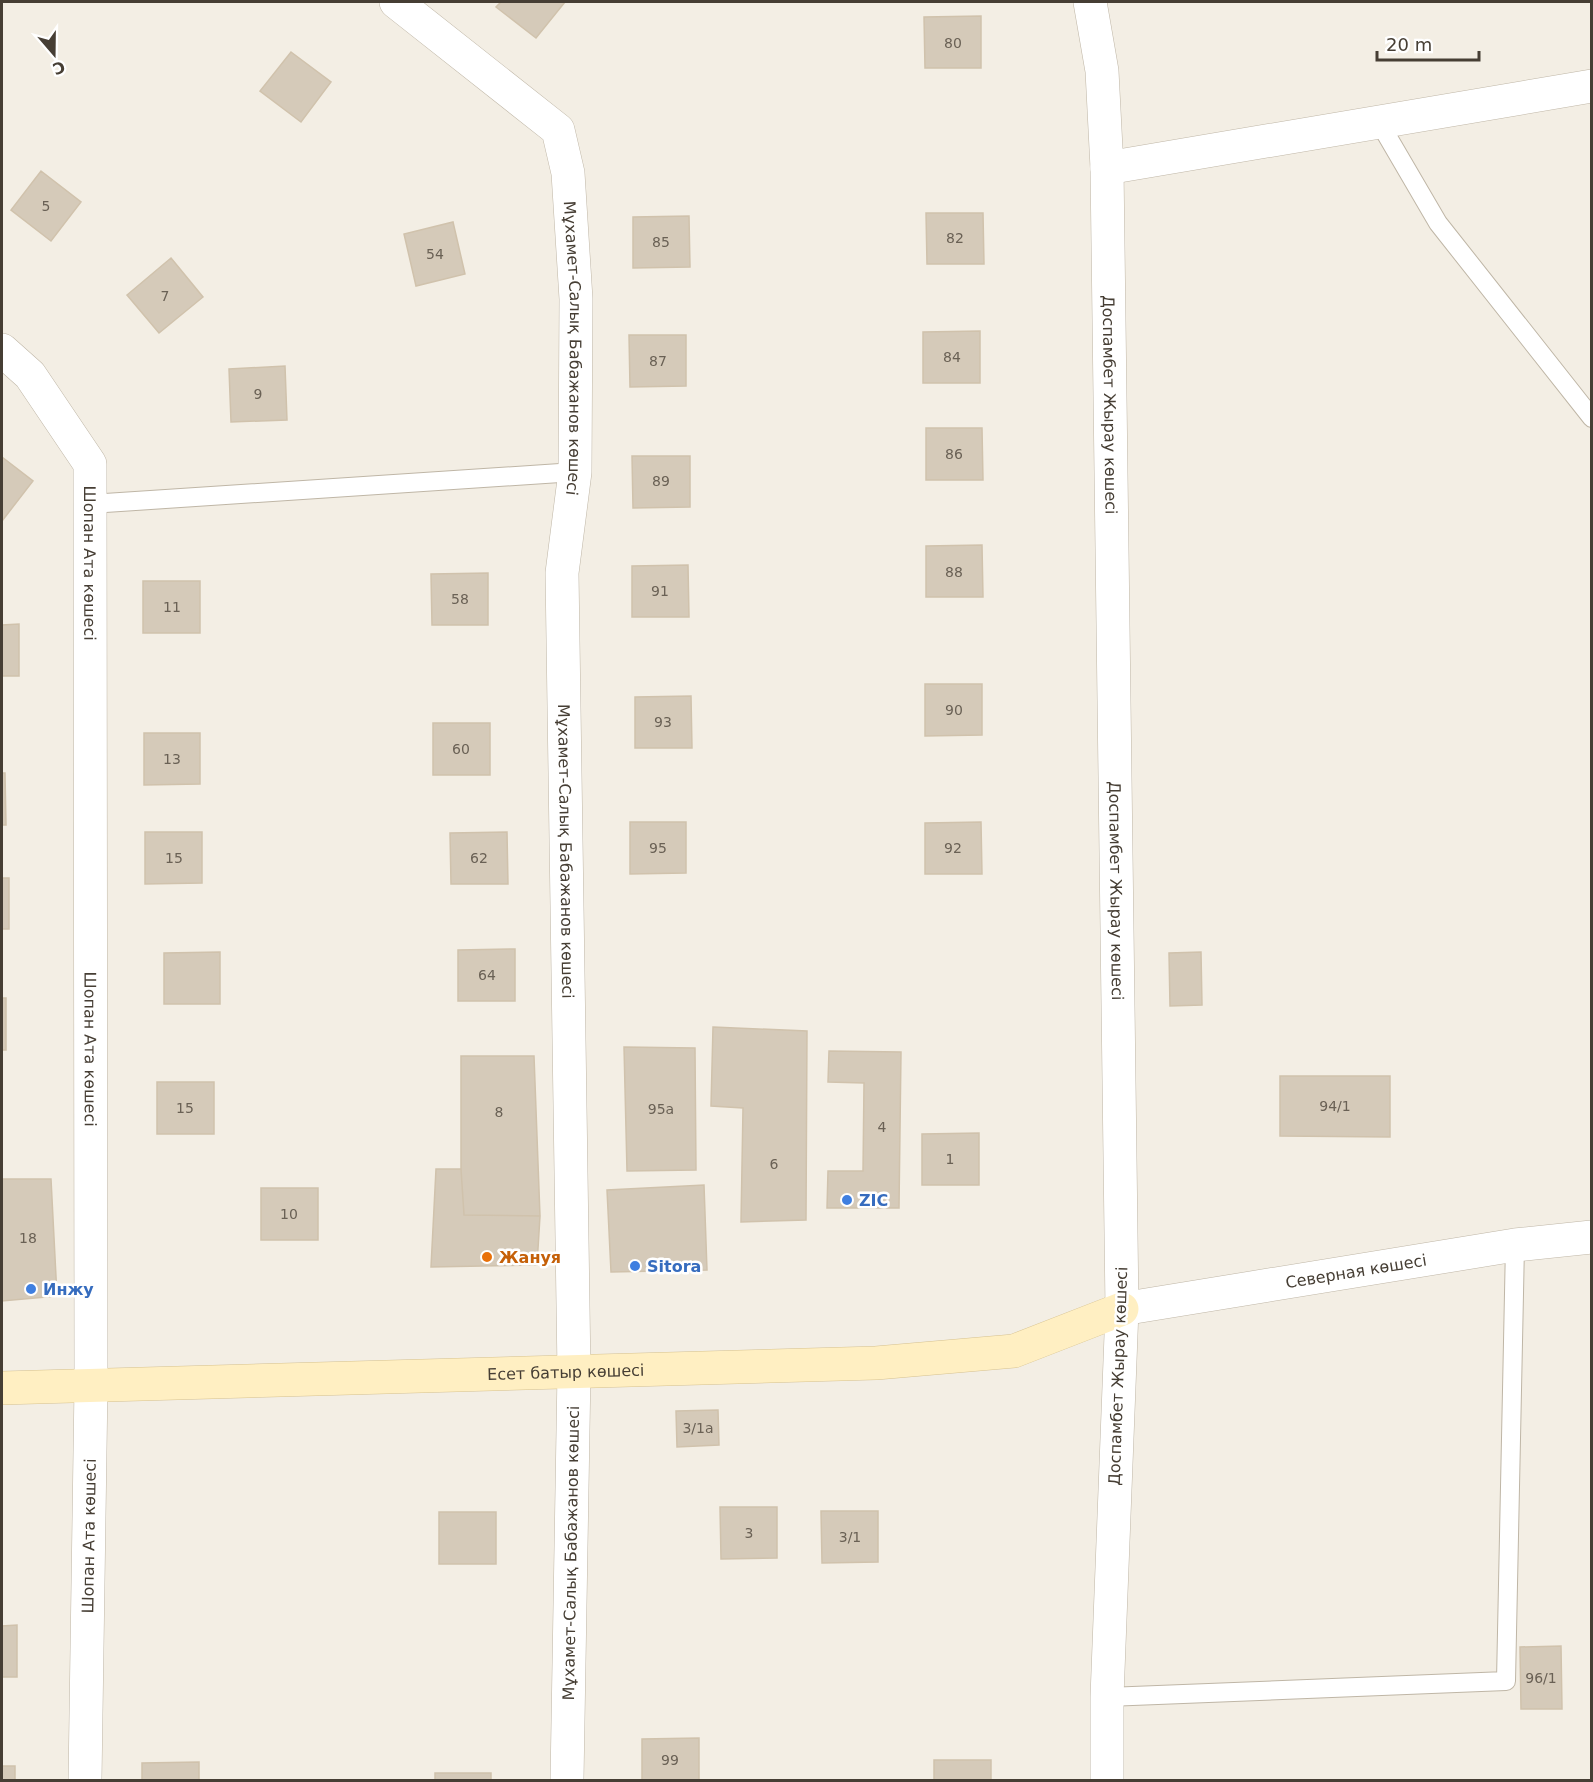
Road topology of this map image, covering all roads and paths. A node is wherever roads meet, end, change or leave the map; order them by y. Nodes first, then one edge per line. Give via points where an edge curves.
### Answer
1 (396, 2) edge
2 (1090, 2) edge
3 (1592, 86) edge
4 (1379, 122) junction
5 (1107, 168) junction
6 (2, 350) edge
7 (1592, 418) edge
8 (575, 472) junction
9 (90, 504) junction
10 (1592, 1237) edge
11 (1515, 1245) junction
12 (1122, 1310) junction
13 (574, 1372) junction
14 (92, 1386) junction
15 (2, 1388) edge
16 (1107, 1697) junction
17 (85, 1780) edge
18 (567, 1780) edge
19 (1107, 1780) edge

1 - 8 street, Мұхамет-Салық Бабажанов көшесі via 558,130 568,173 576,299
2 - 5 street, Доспамбет Жырау көшесі via 1102,71
3 - 4 street
4 - 5 street
4 - 7 lane via 1438,223
5 - 12 street, Доспамбет Жырау көшесі
6 - 9 street, Шопан Ата көшесі via 30,375 90,464
8 - 9 lane
8 - 13 street, Мұхамет-Салық Бабажанов көшесі via 562,573
9 - 14 street, Шопан Ата көшесі
10 - 11 street, Северная көшесі
11 - 12 street, Северная көшесі
11 - 16 lane via 1506,1681
12 - 13 street, Есет батыр көшесі via 1014,1351 876,1363
12 - 16 street, Доспамбет Жырау көшесі
13 - 14 street, Есет батыр көшесі
13 - 18 street, Мұхамет-Салық Бабажанов көшесі
14 - 15 street, Есет батыр көшесі
14 - 17 street, Шопан Ата көшесі
16 - 19 street, Доспамбет Жырау көшесі

